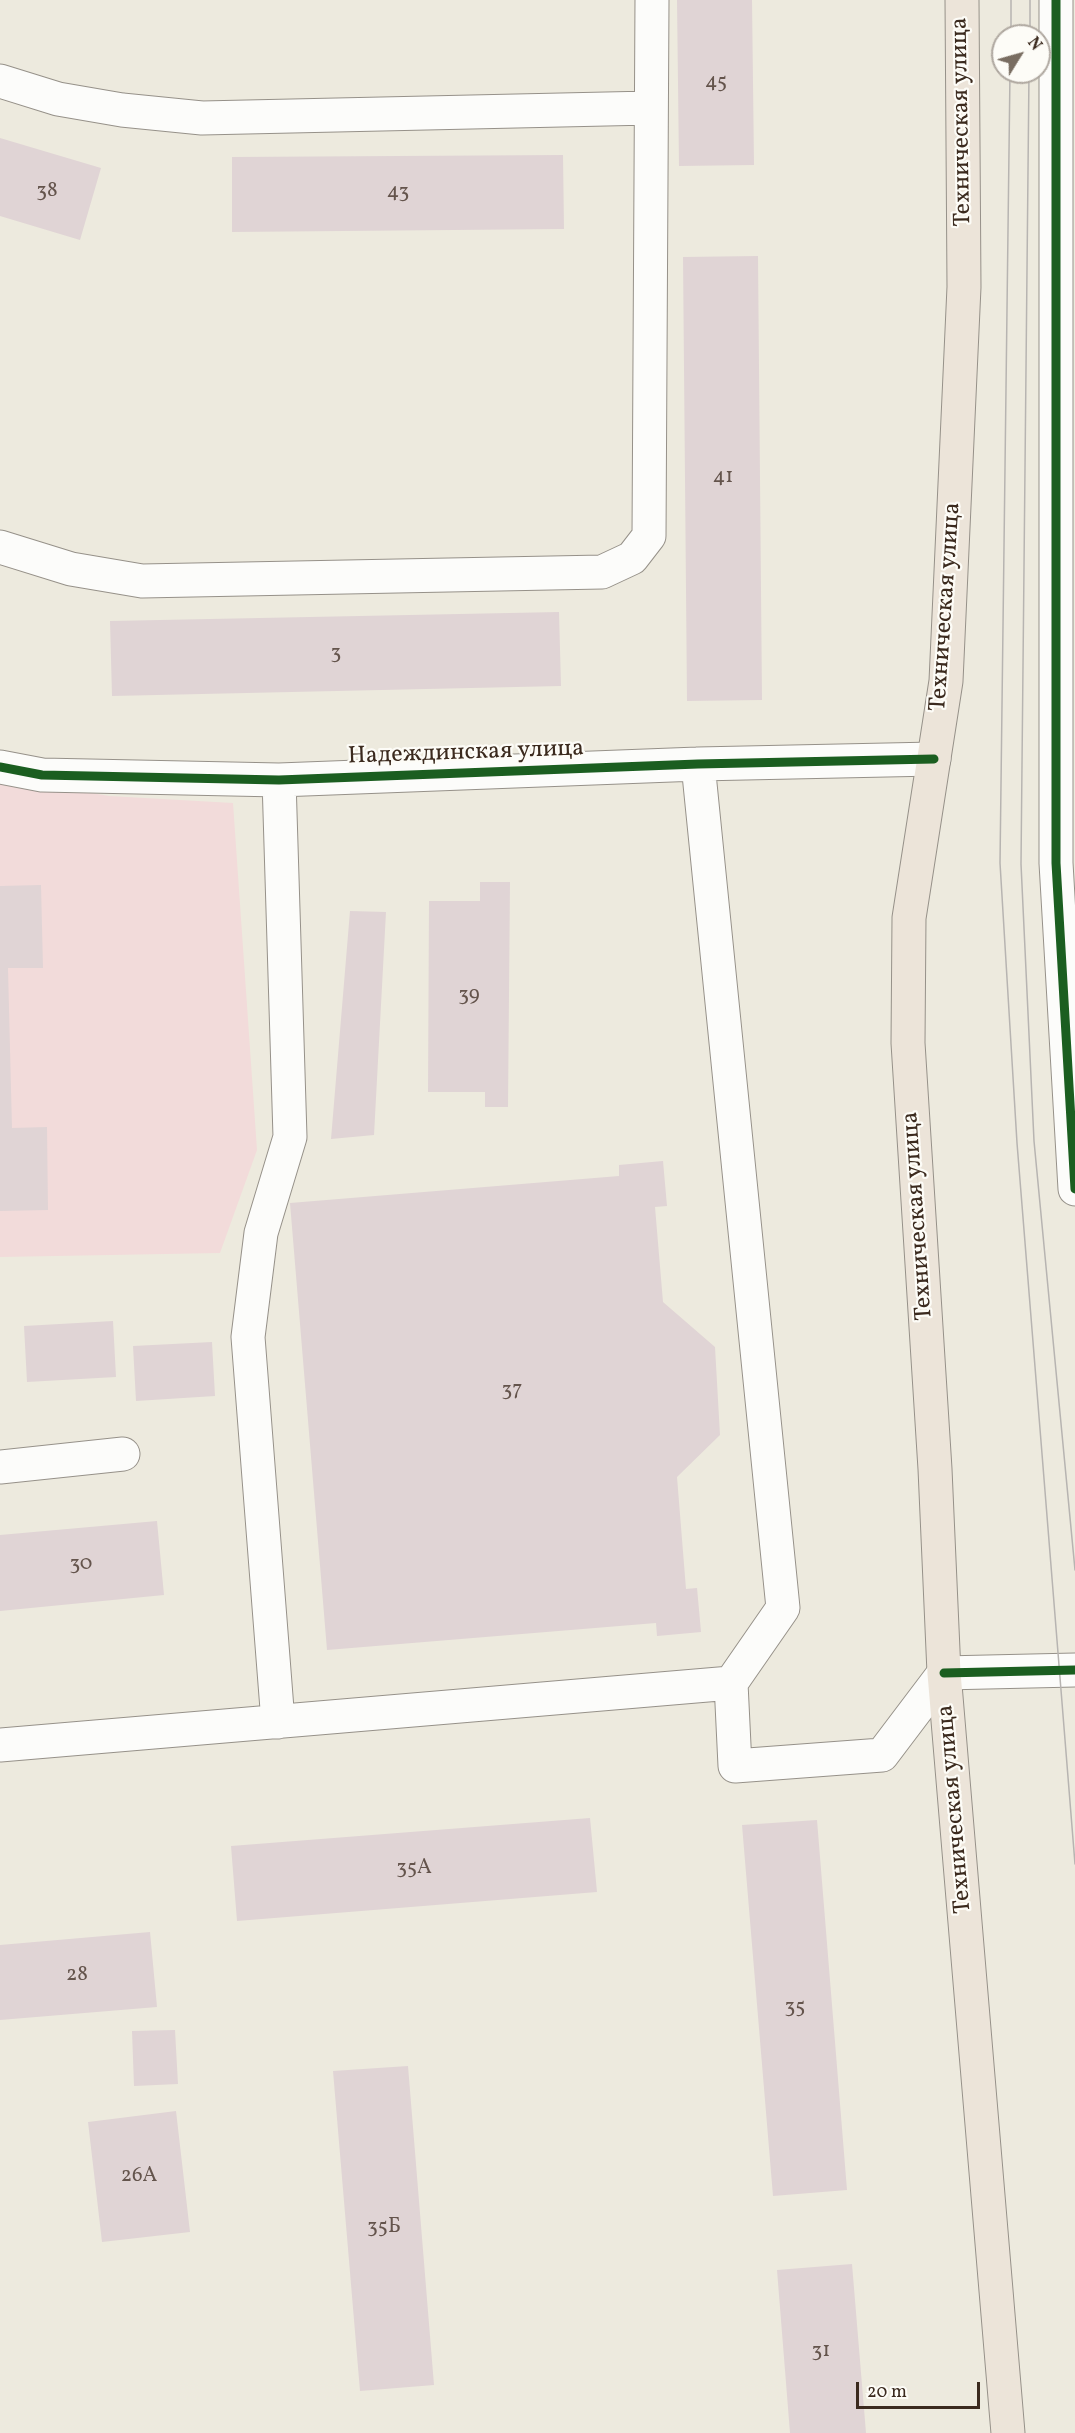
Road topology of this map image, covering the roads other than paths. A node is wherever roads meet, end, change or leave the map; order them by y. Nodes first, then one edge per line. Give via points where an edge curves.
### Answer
1 (652, 0) edge
2 (962, 0) edge
3 (1062, 19) edge
4 (0, 81) edge
5 (651, 108) junction
6 (0, 547) edge
7 (933, 759) junction
8 (698, 764) junction
9 (0, 767) edge
10 (279, 780) junction
11 (1065, 818) edge
12 (1075, 1189) edge
13 (123, 1454) dead end
14 (0, 1467) edge
15 (1075, 1670) edge
16 (944, 1673) junction
17 (731, 1683) junction
18 (278, 1722) junction
19 (0, 1745) edge
20 (1008, 2433) edge

1 - 5 street
2 - 7 main road, Техническая улица via 964,287 946,681
3 - 11 street
4 - 5 street via 58,99 202,118
5 - 6 street via 649,536 632,558 602,572 142,580 70,569
7 - 8 street, Надеждинская улица
7 - 16 main road, Техническая улица via 909,918 908,1043
8 - 10 street, Надеждинская улица
8 - 17 street via 783,1608
9 - 10 street, Надеждинская улица via 42,775
10 - 18 street via 290,1137 261,1233 248,1337
11 - 12 street
13 - 14 street
15 - 16 street
16 - 17 street via 882,1755 735,1767
16 - 20 main road, Техническая улица
17 - 18 street
18 - 19 street

